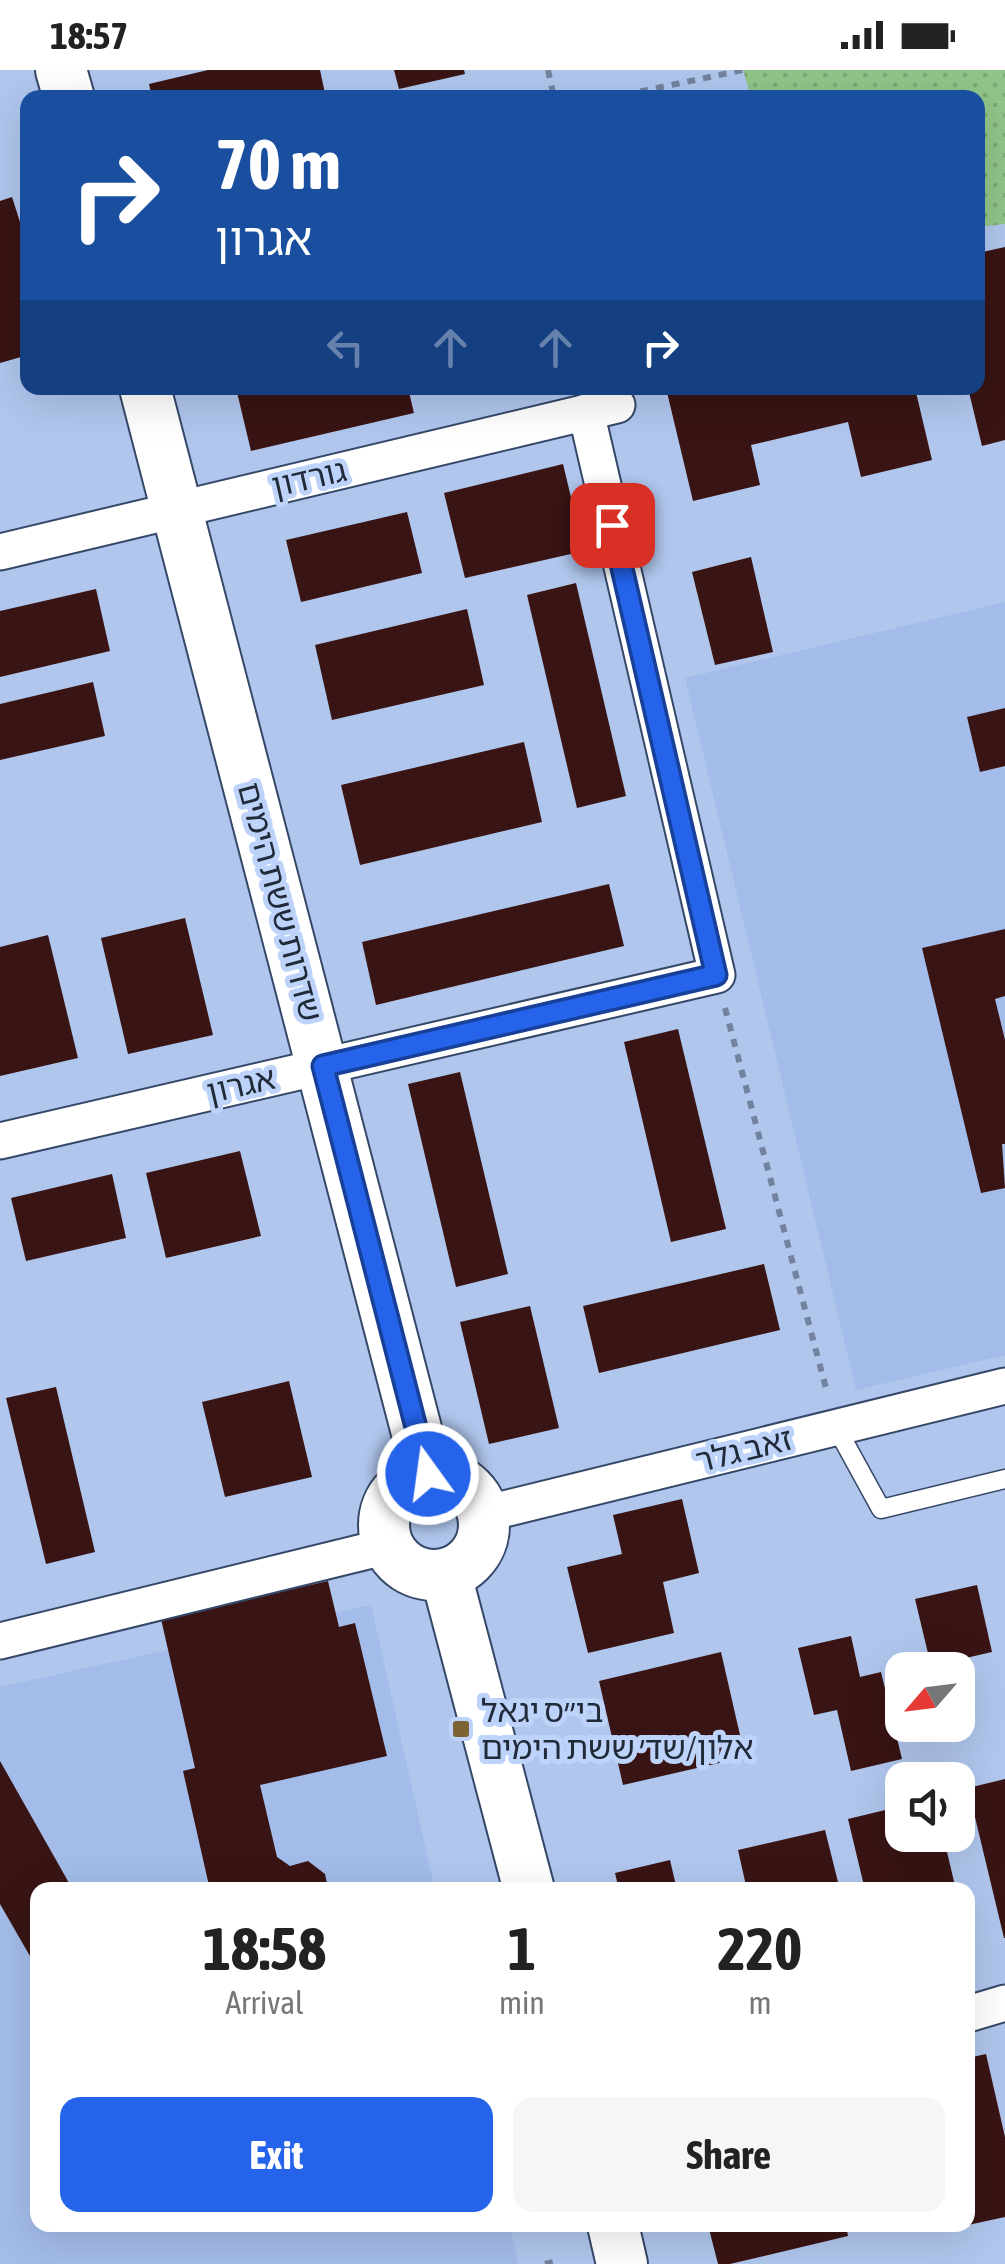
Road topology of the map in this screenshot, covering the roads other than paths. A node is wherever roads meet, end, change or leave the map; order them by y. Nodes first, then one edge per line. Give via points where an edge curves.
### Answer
1 (146, 395) edge
2 (177, 510) junction
3 (0, 552) edge
4 (716, 975) joint
5 (323, 1066) junction
6 (0, 1141) edge
7 (1005, 1386) edge
8 (836, 1428) junction
9 (428, 1474) junction
10 (1005, 1478) edge
11 (484, 1514) junction
12 (388, 1546) junction
13 (446, 1575) junction
14 (0, 1641) edge
15 (527, 1882) edge
16 (1005, 2004) edge
17 (975, 2012) edge
18 (615, 2232) edge
19 (622, 2264) edge

1 - 2 street, שדרות ששת הימים
2 - 3 street, גורדון
2 - 4 street, גורדון via 602,409
2 - 5 street, שדרות ששת הימים
4 - 5 street, אגרון
5 - 6 street, אגרון
5 - 9 street, שדרות ששת הימים
7 - 8 street, זאב גלר
8 - 10 lane via 881,1509
8 - 11 street, זאב גלר
9 - 11 street via 463,1483
9 - 12 street via 390,1500 384,1516
11 - 13 street via 478,1552
12 - 13 street via 406,1568
12 - 14 street
13 - 15 street
16 - 17 street
18 - 19 street

